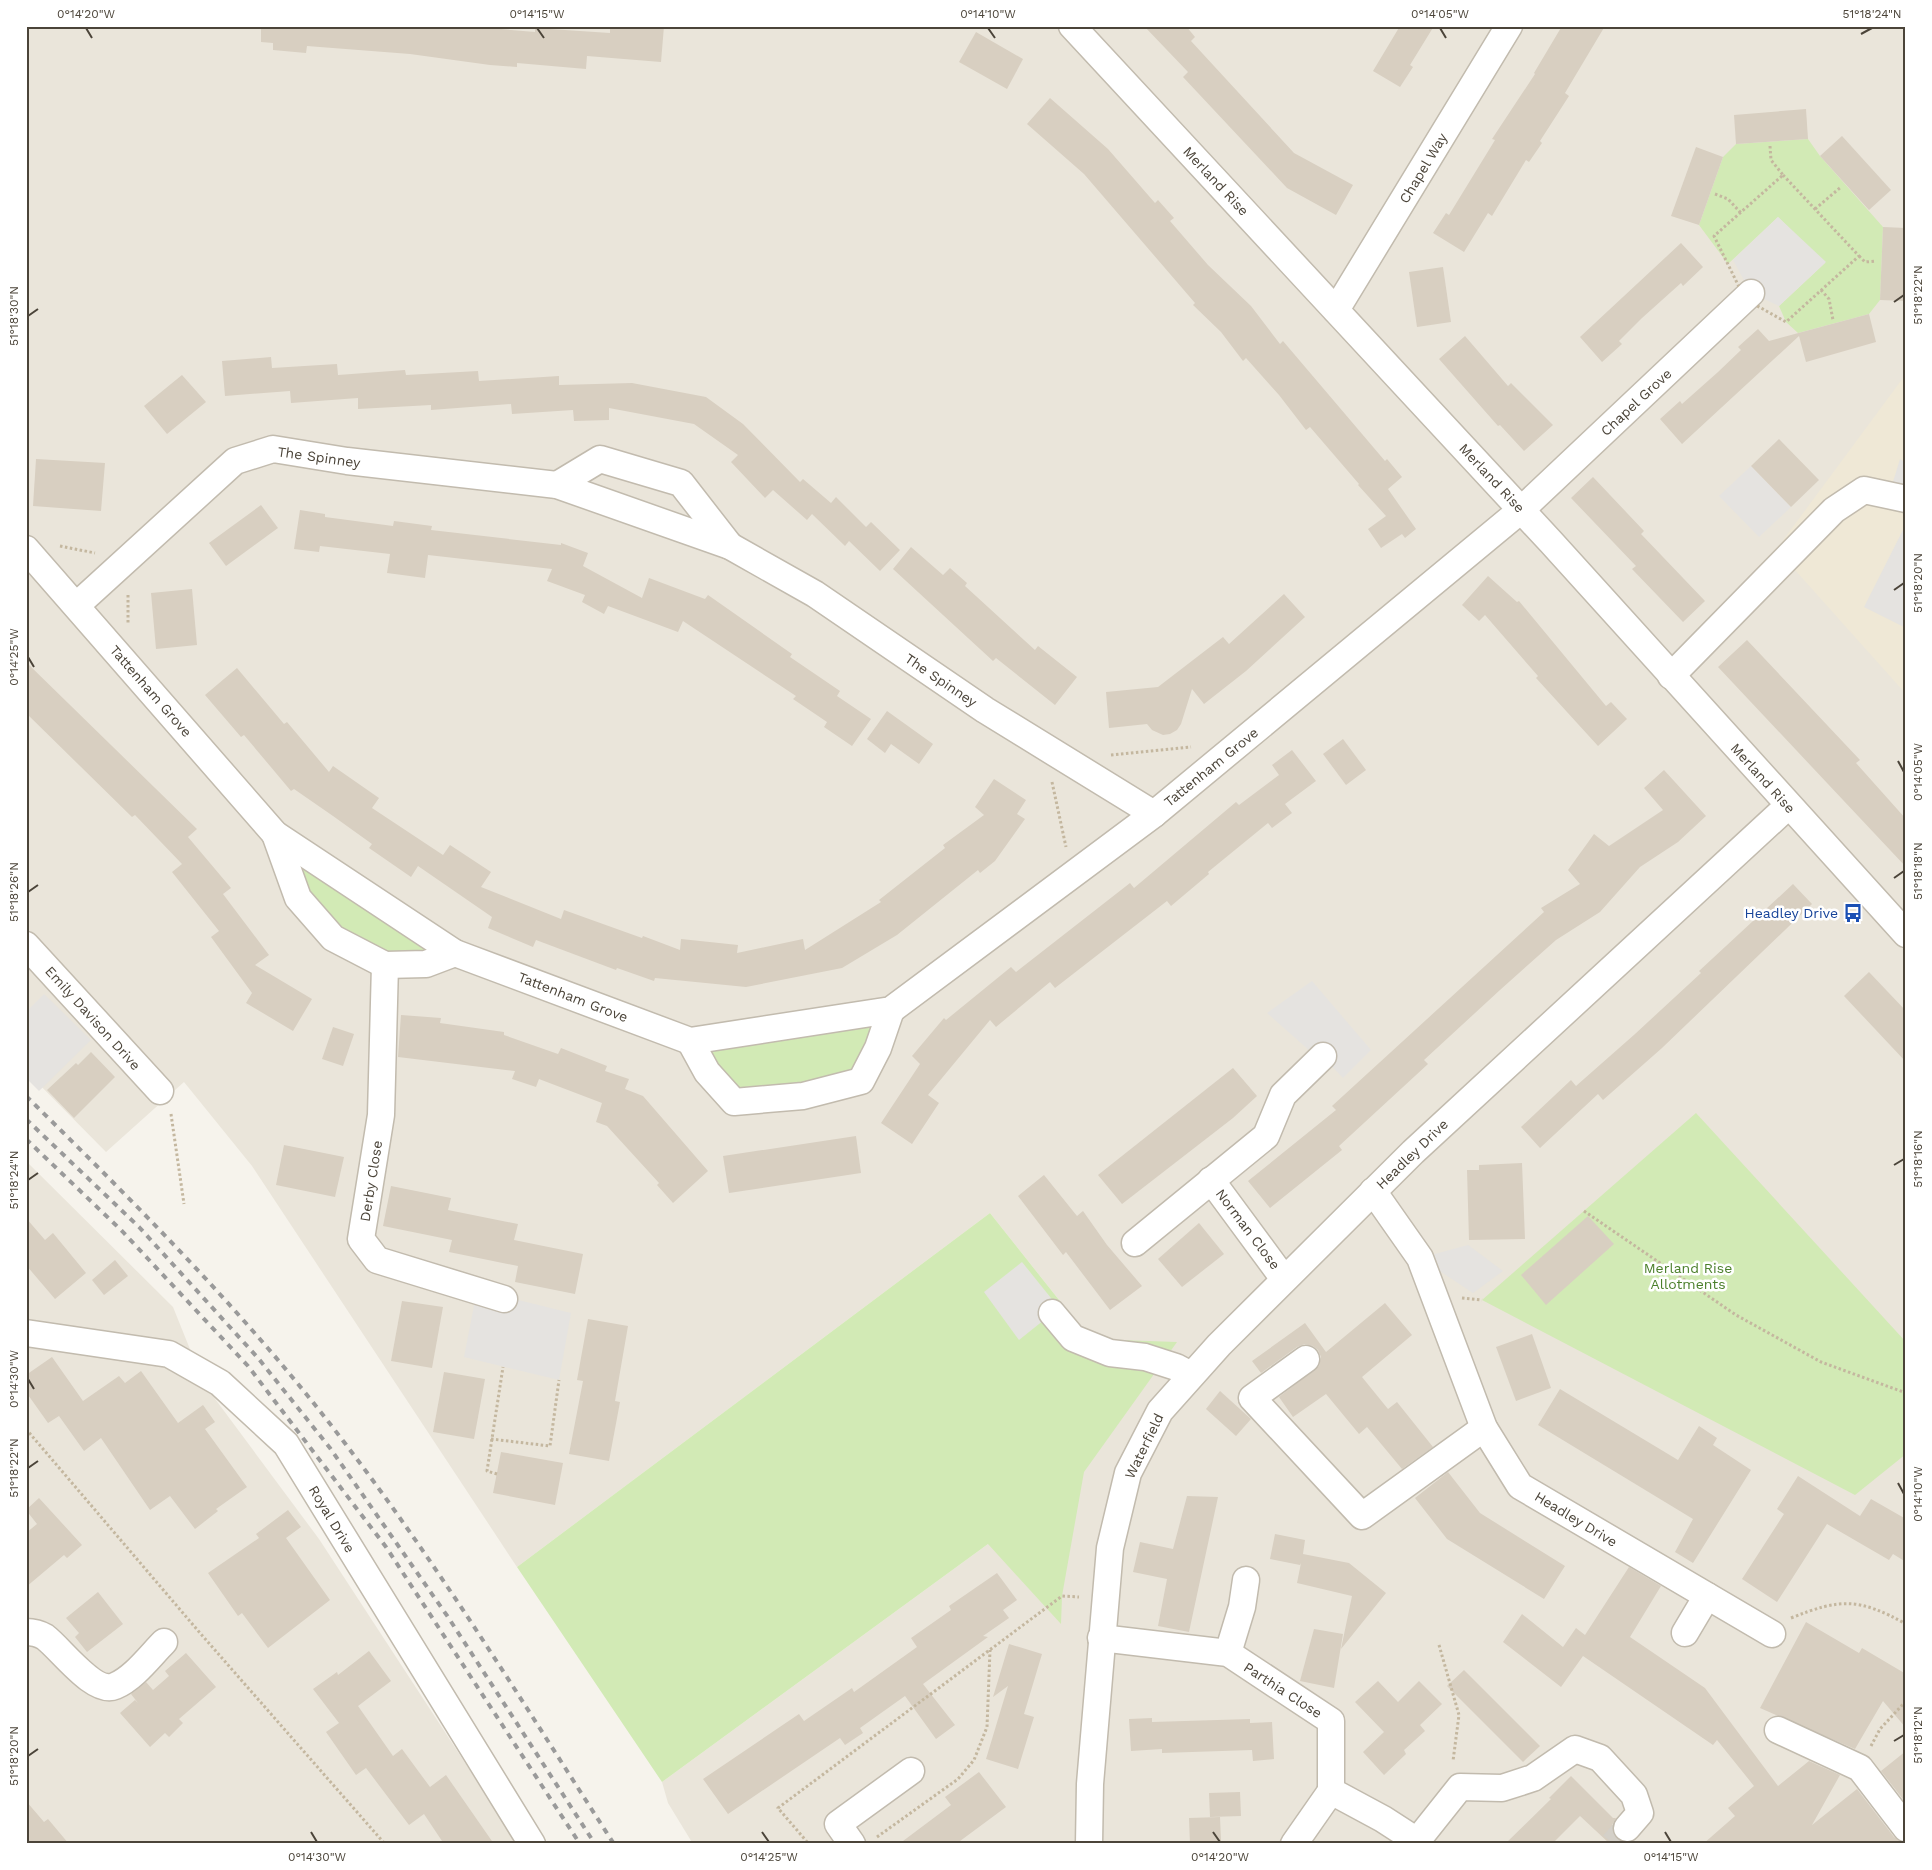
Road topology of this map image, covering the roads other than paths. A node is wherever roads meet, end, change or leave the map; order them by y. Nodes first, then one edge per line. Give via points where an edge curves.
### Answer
1 (1072, 26) edge
2 (1509, 26) edge
3 (1748, 296) road end
4 (1336, 310) junction
5 (557, 485) junction
6 (1906, 499) edge
7 (1522, 510) junction
8 (730, 546) junction
9 (26, 549) edge
10 (77, 605) junction
11 (1671, 676) junction
12 (1788, 806) junction
13 (1154, 814) junction
14 (275, 834) junction
15 (1906, 934) edge
16 (26, 945) edge
17 (455, 954) junction
18 (385, 965) junction
19 (891, 1010) junction
20 (690, 1041) junction
21 (1323, 1056) dead end
22 (160, 1091) road end
23 (1211, 1180) junction
24 (1373, 1191) junction
25 (1134, 1243) dead end
26 (1284, 1279) junction
27 (504, 1299) dead end
28 (1052, 1313) dead end
29 (26, 1332) edge
30 (1306, 1359) dead end
31 (1191, 1375) junction
32 (1484, 1428) junction
33 (1246, 1580) dead end
34 (1707, 1596) junction
35 (26, 1632) edge
36 (1685, 1633) dead end
37 (1772, 1634) road end
38 (1101, 1638) junction
39 (164, 1642) dead end
40 (1228, 1653) junction
41 (1778, 1730) dead end
42 (911, 1771) dead end
43 (1330, 1791) junction
44 (1627, 1828) tunnel mouth
45 (1906, 1828) edge
46 (532, 1844) edge
47 (852, 1844) edge
48 (1089, 1844) edge
49 (1294, 1844) edge

1 - 4 street, Merland Rise
2 - 4 street, Chapel Way
3 - 7 street, Chapel Grove
4 - 7 street, Merland Rise
5 - 8 street, The Spinney
5 - 8 street, The Spinney via 600,459 681,483
5 - 10 street, The Spinney via 347,461 273,449 235,461
6 - 11 street via 1864,490 1834,510
7 - 11 street, Merland Rise
7 - 13 street, Tattenham Grove
8 - 13 street, The Spinney via 815,594 985,710 1058,766
9 - 10 street, Tattenham Grove
10 - 14 street, Tattenham Grove
11 - 12 street, Merland Rise
12 - 15 street, Merland Rise
12 - 24 street, Headley Drive
13 - 19 street, Tattenham Grove
14 - 17 street, Tattenham Grove
14 - 18 street, Tattenham Grove via 298,898 333,938
16 - 22 street, Emily Davison Drive
17 - 18 street, Tattenham Grove via 426,964
17 - 20 street, Tattenham Grove
18 - 27 street, Derby Close via 381,1115 361,1239 377,1260
19 - 20 street, Tattenham Grove
19 - 20 street via 878,1048 861,1081 803,1096 734,1102 706,1072
21 - 23 street, Norman Close via 1283,1095 1266,1136
23 - 25 street, Norman Close
23 - 26 street, Norman Close
24 - 26 street, Waterfield
24 - 32 street, Headley Drive via 1420,1258
26 - 31 street, Waterfield
28 - 31 street via 1073,1338 1110,1352 1176,1367
29 - 46 street, Royal Drive via 169,1354 220,1383 286,1444
30 - 32 street via 1252,1398 1362,1516
31 - 38 street, Waterfield via 1160,1411 1128,1473 1110,1548
32 - 34 street, Headley Drive via 1520,1486
33 - 40 street via 1242,1607
34 - 36 street
34 - 37 street, Headley Drive
35 - 39 street via 44,1637 93,1682 103,1687 114,1687 125,1680
38 - 40 street, Parthia Close
38 - 48 street, Waterfield
40 - 43 street, Parthia Close via 1331,1721
41 - 45 street via 1860,1768
42 - 47 street via 838,1824
43 - 44 street via 1417,1841 1459,1788 1502,1788 1533,1778 1575,1749 1600,1758 1634,1795 1640,1813
43 - 49 street

